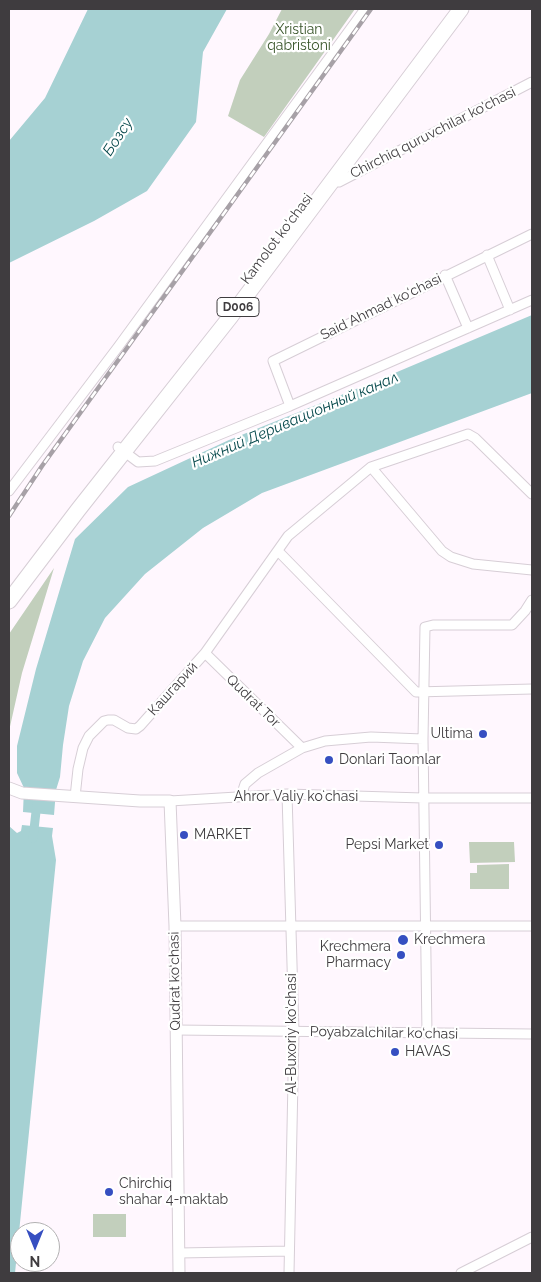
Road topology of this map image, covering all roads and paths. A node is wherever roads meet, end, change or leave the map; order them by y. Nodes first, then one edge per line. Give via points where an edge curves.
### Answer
1 (365, 9) edge
2 (450, 9) edge
3 (461, 9) edge
4 (532, 82) edge
5 (333, 181) junction
6 (532, 234) edge
7 (487, 255) junction
8 (446, 275) junction
9 (532, 300) edge
10 (510, 310) junction
11 (468, 328) junction
12 (290, 406) junction
13 (121, 450) junction
14 (371, 467) junction
15 (9, 491) edge
16 (532, 494) edge
17 (278, 551) junction
18 (532, 570) edge
19 (9, 586) edge
20 (532, 600) edge
21 (9, 601) edge
22 (205, 654) junction
23 (532, 690) edge
24 (425, 691) junction
25 (423, 739) junction
26 (302, 748) junction
27 (9, 788) edge
28 (288, 794) junction
29 (241, 796) junction
30 (75, 797) junction
31 (423, 798) junction
32 (532, 798) edge
33 (170, 800) junction
34 (175, 926) junction
35 (291, 926) junction
36 (532, 926) edge
37 (427, 927) junction
38 (176, 1030) junction
39 (294, 1032) junction
40 (427, 1034) junction
41 (532, 1034) edge
42 (532, 1237) edge
43 (290, 1251) junction
44 (179, 1253) junction
45 (179, 1273) edge
46 (289, 1273) edge
47 (460, 1273) edge

1 - 15 street
2 - 13 main road, Kamolot ko‘chasi / D006
3 - 5 main road, D006
4 - 5 street, Chirchiq quruvchilar ko'chasi via 339,182
5 - 13 main road, D006 via 231,316
6 - 7 street, Said Ahmad ko‘chasi
7 - 8 street, Said Ahmad ko‘chasi
7 - 10 street
8 - 11 street
8 - 12 street, Said Ahmad ko‘chasi via 273,361
9 - 10 street
10 - 11 street
11 - 12 street
12 - 13 street via 155,461 138,462
13 - 19 main road, Kamolot ko‘chasi / D006
13 - 21 main road, D006
14 - 16 street, Кашгарий via 468,434
14 - 17 street, Кашгарий via 288,536
14 - 18 street via 451,557 473,564
17 - 22 street, Кашгарий
17 - 24 street via 416,692
20 - 24 street via 512,625 426,627
22 - 26 street, Qudrat Tor
22 - 30 street, Кашгарий via 136,729 114,720 99,725 83,748
23 - 24 street
24 - 25 street
25 - 26 street via 371,737 325,741
25 - 31 street
26 - 29 street via 258,773 245,784
27 - 30 street via 22,793
28 - 29 street, Ahror Valiy koʻchasi
28 - 31 street, Ahror Valiy koʻchasi
28 - 35 street, Al-Buxoriy ko‘chasi
29 - 33 street, Ahror Valiy koʻchasi
30 - 33 street
31 - 32 street, Ahror Valiy koʻchasi
31 - 37 street
33 - 34 street, Qudrat ko‘chasi
34 - 35 street
34 - 38 street, Qudrat ko‘chasi
35 - 37 street
35 - 39 street, Al-Buxoriy ko‘chasi
36 - 37 street
37 - 40 street
38 - 39 street, Poyabzalchilar ko‘chasi
38 - 44 street, Qudrat ko‘chasi
39 - 40 street, Poyabzalchilar ko‘chasi
39 - 43 street, Al-Buxoriy ko‘chasi
40 - 41 street, Poyabzalchilar ko‘chasi
42 - 47 street
43 - 44 street
43 - 46 street, Al-Buxoriy ko‘chasi
44 - 45 street, Qudrat ko‘chasi

